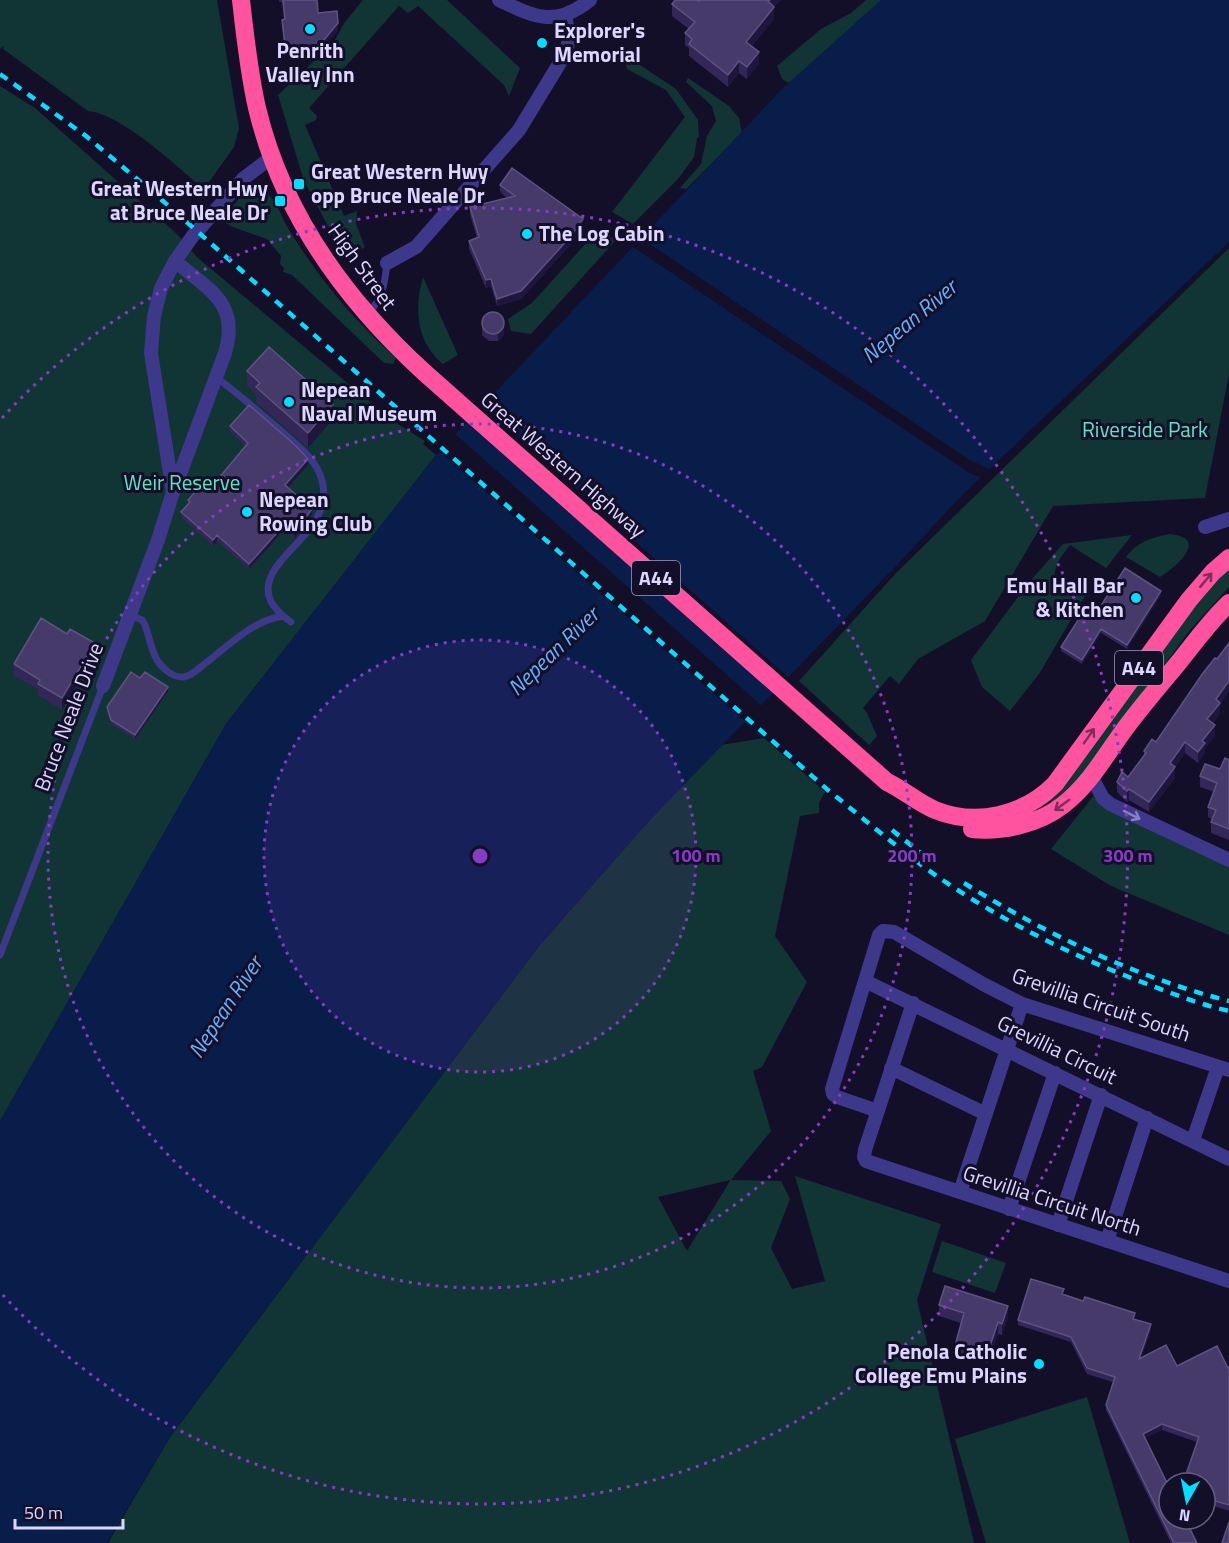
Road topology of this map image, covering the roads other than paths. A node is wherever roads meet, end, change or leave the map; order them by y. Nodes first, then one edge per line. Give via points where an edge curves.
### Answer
1 (241, 0) edge
2 (499, 0) edge
3 (590, 0) edge
4 (565, 16) junction
5 (272, 157) junction
6 (175, 261) junction
7 (387, 263) joint
8 (366, 315) junction
9 (425, 373) joint
10 (217, 378) junction
11 (173, 492) junction
12 (1229, 519) edge
13 (1204, 527) dead end
14 (1229, 558) edge
15 (1229, 603) edge
16 (130, 615) junction
17 (283, 616) junction
18 (291, 622) dead end
19 (103, 686) joint
20 (1091, 776) junction
21 (887, 782) junction
22 (1229, 860) edge
23 (0, 955) edge
24 (865, 981) junction
25 (913, 1004) junction
26 (1022, 1004) junction
27 (1007, 1049) junction
28 (891, 1068) junction
29 (1223, 1069) edge
30 (1054, 1073) junction
31 (1101, 1095) junction
32 (878, 1111) junction
33 (986, 1114) junction
34 (1147, 1118) junction
35 (1193, 1140) junction
36 (1229, 1159) edge
37 (960, 1192) junction
38 (1009, 1209) junction
39 (1058, 1225) junction
40 (1107, 1241) junction
41 (1229, 1281) edge

1 - 5 highway, High Street / A44 via 250,73
2 - 4 street via 538,16
3 - 4 street
4 - 7 street via 567,51 519,130 416,247
5 - 6 street, Bruce Neale Drive via 238,185
5 - 8 highway, High Street / A44 via 316,247
6 - 10 street, Bruce Neale Drive via 217,297 229,317 228,344
6 - 11 street, Bruce Neale Drive via 161,288 151,335
7 - 8 lane via 381,296
8 - 9 highway, High Street / A44
9 - 21 highway, Great Western Highway / A44
10 - 11 street, Bruce Neale Drive
10 - 17 lane via 308,456 321,480 319,517 278,565 269,582 271,602
11 - 16 street, Bruce Neale Drive
12 - 13 street
21 -> 14 highway, Great Western Highway / A44 via 936,810 966,818 1000,815 1036,801 1055,784 1189,600
15 - 20 highway, Great Western Highway / A44 via 1204,629
16 - 17 lane via 142,620 161,665 182,677 264,621
16 - 19 street, Bruce Neale Drive
17 - 18 lane
19 - 23 lane, Bruce Neale Drive
20 -> 21 highway, Great Western Highway / A44 via 1061,807 1032,820 996,829 960,827 923,814 891,792
20 -> 22 street via 1110,804
24 - 25 street, Grevillia Circuit
24 - 26 street, Grevillia Circuit South via 879,935 888,930
24 - 32 street via 832,1089 837,1097
25 - 27 street, Grevillia Circuit
25 - 28 street
26 - 27 street
26 - 29 street, Grevillia Circuit South
27 - 30 street, Grevillia Circuit
27 - 33 street
28 - 32 street
28 - 33 street
29 - 35 street
30 - 31 street, Grevillia Circuit
30 - 38 street
31 - 34 street, Grevillia Circuit
31 - 39 street
32 - 37 street, Grevillia Circuit North via 864,1157 873,1164
33 - 37 street
34 - 35 street, Grevillia Circuit
34 - 40 street
35 - 36 street, Grevillia Circuit
37 - 38 street, Grevillia Circuit North
38 - 39 street, Grevillia Circuit North
39 - 40 street, Grevillia Circuit North
40 - 41 street, Grevillia Circuit North

